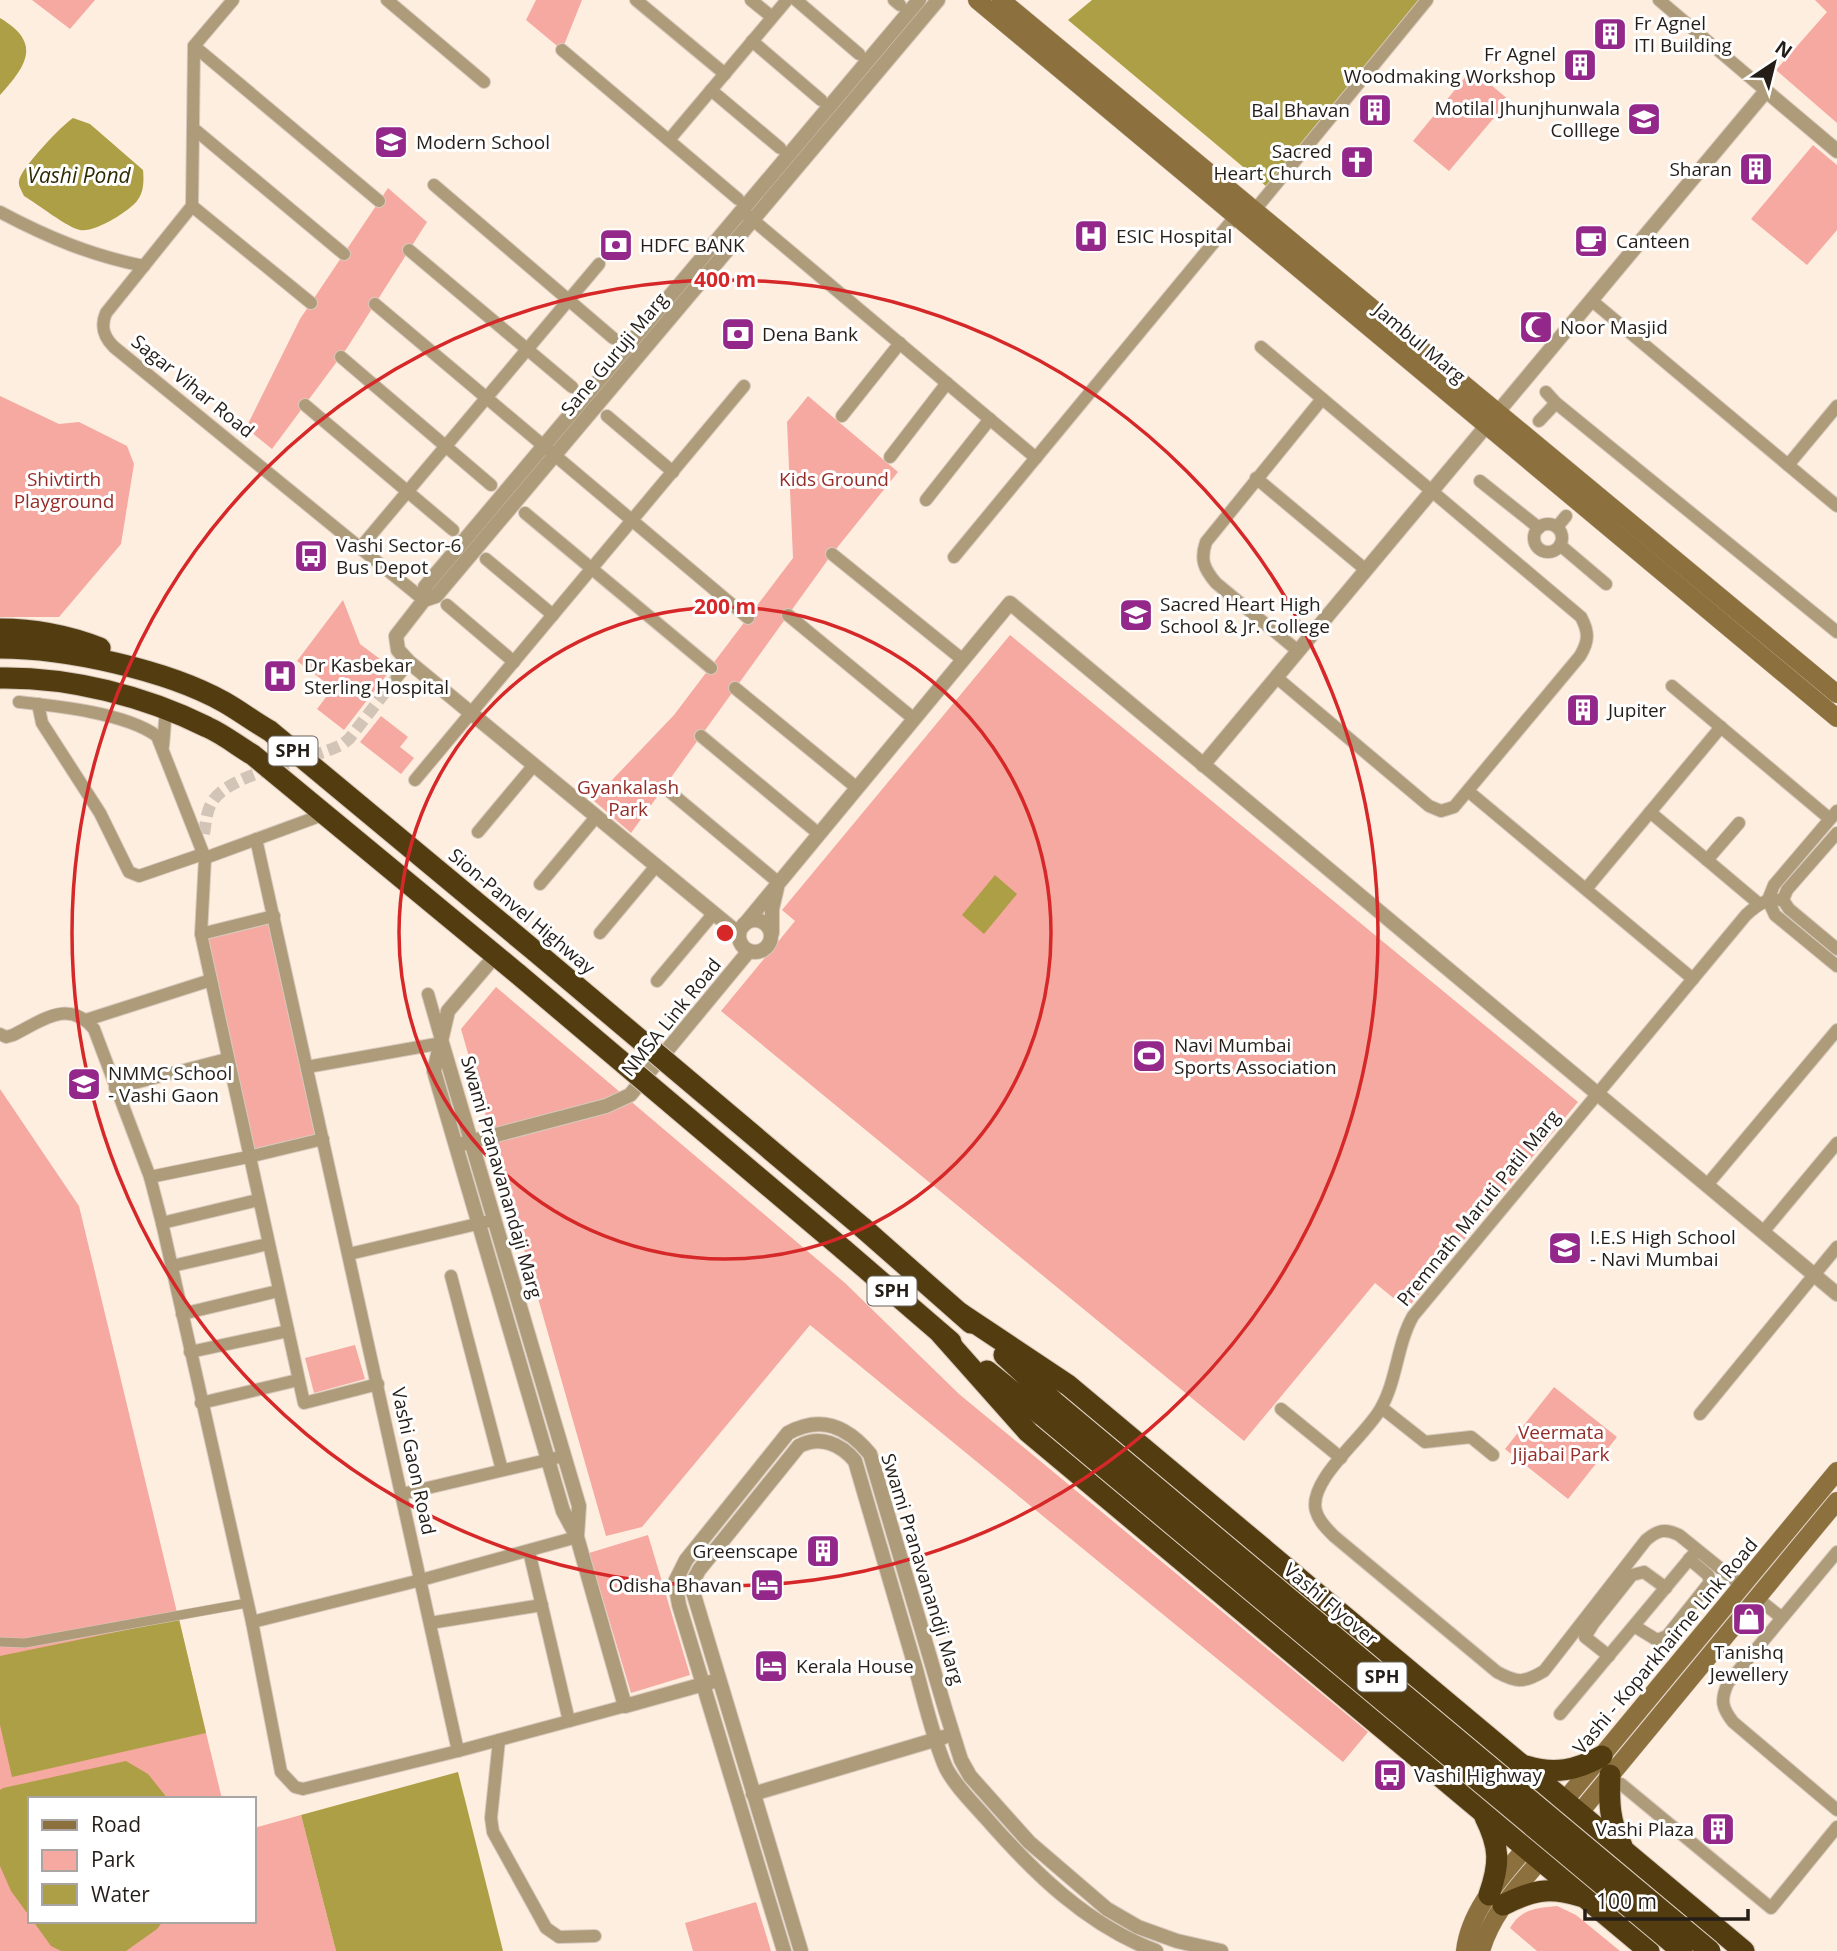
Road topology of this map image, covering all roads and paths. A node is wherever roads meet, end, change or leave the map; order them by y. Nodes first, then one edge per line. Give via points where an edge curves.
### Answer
1 (233, 0) edge
2 (387, 0) edge
3 (636, 0) edge
4 (751, 0) edge
5 (786, 0) edge
6 (796, 0) edge
7 (919, 0) edge
8 (938, 0) edge
9 (977, 0) edge
10 (1000, 0) edge
11 (1427, 0) edge
12 (1659, 0) edge
13 (772, 17) junction
14 (752, 41) junction
15 (194, 46) junction
16 (562, 50) dead end
17 (859, 54) dead end
18 (724, 74) junction
19 (484, 82) dead end
20 (711, 90) junction
21 (1766, 91) junction
22 (821, 100) dead end
23 (193, 128) junction
24 (669, 140) junction
25 (780, 148) dead end
26 (1837, 151) edge
27 (433, 185) dead end
28 (379, 201) dead end
29 (192, 205) junction
30 (744, 209) junction
31 (1245, 210) junction
32 (0, 212) edge
33 (409, 250) dead end
34 (344, 254) dead end
35 (599, 264) dead end
36 (144, 265) junction
37 (568, 300) junction
38 (1591, 300) junction
39 (311, 303) dead end
40 (375, 304) dead end
41 (613, 338) dead end
42 (900, 343) junction
43 (1261, 347) dead end
44 (527, 349) junction
45 (341, 357) dead end
46 (947, 383) junction
47 (744, 386) dead end
48 (572, 387) dead end
49 (1546, 392) dead end
50 (486, 398) junction
51 (1322, 399) junction
52 (1556, 403) junction
53 (305, 405) dead end
54 (1837, 406) edge
55 (607, 416) dead end
56 (842, 416) dead end
57 (990, 419) junction
58 (1492, 419) junction
59 (1539, 421) dead end
60 (446, 446) junction
61 (549, 451) junction
62 (890, 457) dead end
63 (1036, 458) junction
64 (1788, 465) junction
65 (673, 472) junction
66 (1255, 478) junction
67 (1480, 481) dead end
68 (491, 485) dead end
69 (1432, 491) junction
70 (407, 492) junction
71 (926, 500) dead end
72 (1837, 506) edge
73 (525, 513) dead end
74 (1566, 516) dead end
75 (631, 521) junction
76 (1557, 527) junction
77 (1539, 528) junction
78 (453, 530) dead end
79 (1560, 545) junction
80 (360, 548) junction
81 (1540, 548) junction
82 (832, 554) dead end
83 (954, 557) dead end
84 (486, 559) dead end
85 (1523, 568) junction
86 (591, 569) junction
87 (1366, 570) junction
88 (1606, 584) dead end
89 (424, 600) junction
90 (447, 605) dead end
91 (553, 615) junction
92 (788, 615) dead end
93 (748, 618) dead end
94 (0, 629) edge
95 (1837, 632) edge
96 (0, 648) edge
97 (1297, 651) junction
98 (963, 660) junction
99 (409, 662) junction
100 (514, 662) junction
101 (711, 668) dead end
102 (397, 677) tunnel mouth
103 (1276, 677) junction
104 (0, 678) edge
105 (179, 683) junction
106 (1672, 686) dead end
107 (735, 688) dead end
108 (1837, 694) edge
109 (19, 702) dead end
110 (38, 704) junction
111 (166, 709) junction
112 (471, 713) junction
113 (1837, 718) edge
114 (914, 719) junction
115 (1721, 727) junction
116 (701, 736) dead end
117 (163, 747) junction
118 (534, 765) junction
119 (1203, 765) junction
120 (415, 780) dead end
121 (664, 787) dead end
122 (857, 788) junction
123 (1468, 790) junction
124 (1650, 811) junction
125 (325, 814) junction
126 (1834, 815) edge
127 (596, 817) junction
128 (1739, 824) dead end
129 (478, 832) dead end
130 (1837, 832) edge
131 (204, 834) tunnel mouth
132 (819, 834) junction
133 (256, 839) junction
134 (204, 856) junction
135 (1707, 860) junction
136 (656, 866) junction
137 (779, 883) junction
138 (540, 884) dead end
139 (1586, 889) junction
140 (1783, 900) junction
141 (1763, 901) junction
142 (714, 913) junction
143 (274, 916) junction
144 (742, 930) junction
145 (600, 933) dead end
146 (201, 934) junction
147 (772, 936) junction
148 (1837, 949) edge
149 (749, 951) junction
150 (495, 956) junction
151 (1837, 966) edge
152 (1693, 979) junction
153 (211, 980) junction
154 (657, 981) dead end
155 (428, 995) dead end
156 (86, 1020) junction
157 (1837, 1030) edge
158 (0, 1034) edge
159 (442, 1043) junction
160 (227, 1059) junction
161 (307, 1067) junction
162 (115, 1088) junction
163 (1597, 1094) junction
164 (323, 1139) junction
165 (471, 1142) junction
166 (1837, 1143) edge
167 (456, 1146) junction
168 (248, 1157) junction
169 (150, 1177) junction
170 (1707, 1185) junction
171 (258, 1200) junction
172 (494, 1220) junction
173 (162, 1223) junction
174 (478, 1223) junction
175 (1763, 1233) junction
176 (268, 1244) junction
177 (1837, 1247) edge
178 (349, 1254) junction
179 (172, 1266) junction
180 (1814, 1275) junction
181 (451, 1276) dead end
182 (278, 1291) junction
183 (1837, 1294) edge
184 (960, 1313) junction
185 (182, 1314) junction
186 (288, 1331) junction
187 (942, 1334) junction
188 (190, 1352) junction
189 (298, 1380) junction
190 (378, 1384) junction
191 (201, 1403) junction
192 (1382, 1408) junction
193 (1049, 1409) junction
194 (1281, 1409) dead end
195 (1700, 1414) dead end
196 (1493, 1455) dead end
197 (564, 1456) junction
198 (1341, 1458) junction
199 (548, 1459) junction
200 (502, 1471) junction
201 (1837, 1471) edge
202 (401, 1494) junction
203 (1837, 1501) edge
204 (577, 1537) junction
205 (529, 1550) junction
206 (1693, 1555) junction
207 (1834, 1561) edge
208 (421, 1580) junction
209 (1742, 1586) junction
210 (1666, 1588) junction
211 (1757, 1598) junction
212 (247, 1603) junction
213 (542, 1605) junction
214 (1782, 1618) junction
215 (252, 1622) junction
216 (430, 1623) junction
217 (1634, 1626) junction
218 (0, 1642) edge
219 (1609, 1656) junction
220 (719, 1680) junction
221 (703, 1685) junction
222 (625, 1706) junction
223 (1560, 1714) dead end
224 (569, 1721) junction
225 (953, 1734) junction
226 (937, 1739) junction
227 (499, 1740) junction
228 (458, 1751) junction
229 (1521, 1764) junction
230 (1611, 1772) junction
231 (753, 1794) junction
232 (1572, 1807) junction
233 (1837, 1810) edge
234 (1482, 1812) junction
235 (1837, 1827) edge
236 (1624, 1851) junction
237 (1533, 1854) junction
238 (1585, 1897) junction
239 (1496, 1900) junction
240 (595, 1936) dead end
241 (1199, 1948) edge
242 (784, 1951) edge
243 (801, 1951) edge
244 (1156, 1951) edge
245 (1221, 1951) edge
246 (1465, 1951) edge
247 (1481, 1951) edge
248 (1649, 1951) edge
249 (1682, 1951) edge
250 (1710, 1951) edge
251 (1744, 1951) edge

1 - 15 street
2 - 19 street
3 - 18 street
4 - 13 street
5 - 13 street
6 - 17 street
7 - 30 street, Sane Guruji Marg
8 - 30 street, Sane Guruji Marg
9 - 31 main road, Jambul Marg
10 - 31 main road, Jambul Marg
11 - 31 street
12 - 21 street
13 - 14 street
14 - 18 street
14 - 22 street
15 - 23 street
15 - 28 street
16 - 24 street
18 - 20 street
20 - 24 street
20 - 25 street
21 - 26 street
21 - 38 street
23 - 29 street
23 - 34 street
24 - 30 street
27 - 37 street
29 - 36 street, Sagar Vihar Road
29 - 39 street
30 - 42 street
30 - 61 street, Sane Guruji Marg
31 - 58 main road, Jambul Marg
31 - 63 street
32 - 36 street via 78,249
33 - 44 street
35 - 37 street
36 - 80 street, Sagar Vihar Road via 106,313 103,329 109,342
37 - 41 street
37 - 44 street
38 - 58 street
38 - 64 street
40 - 50 street
42 - 46 street
42 - 56 street
43 - 51 street
44 - 48 street
44 - 50 street
45 - 60 street
46 - 57 street
46 - 62 street
47 - 65 street
49 - 52 street
50 - 60 street
50 - 61 street
51 - 66 street
51 - 69 street
52 - 59 street
52 - 95 street
53 - 70 street
54 - 64 street
55 - 65 street
57 - 63 street
57 - 71 street
58 - 69 street
58 - 108 main road, Jambul Marg
58 - 113 main road, Jambul Marg
60 - 68 street
60 - 70 street
61 - 75 street
61 - 89 street, Sane Guruji Marg via 425,587
63 - 83 street
64 - 72 street
65 - 75 street
66 - 87 street
66 - 97 street via 1206,542 1201,557 1216,583
67 - 77 street
69 - 85 street
69 - 87 street
70 - 78 street
70 - 80 street
73 - 86 street
74 - 76 street
75 - 86 street
75 - 93 street
76 - 77 street
76 - 79 street via 1562,534
77 - 81 street via 1535,538
79 - 81 street via 1551,551
79 - 88 street
80 - 89 street, Sagar Vihar Road
81 - 85 street
82 - 98 street
84 - 91 street
85 - 123 street via 1581,617 1588,642
86 - 91 street
86 - 101 street
87 - 97 street
89 - 99 street, Sane Guruji Marg via 396,636 398,650
90 - 100 street
91 - 100 street
92 - 114 street
94 - 105 highway via 82,642
96 - 105 highway, Sion-Panvel Highway / SPH via 79,655
97 - 103 street
98 - 114 street
98 - 119 street via 1010,603
99 - 102 street
99 - 112 street
100 - 112 street
103 - 119 street
103 - 123 street via 1429,806 1441,811 1454,807
104 - 111 highway, SPH via 74,684
105 - 184 highway, Sion-Panvel Highway / SPH, bridge via 222,701 270,732
106 - 115 street
107 - 122 street
109 - 110 street
110 - 117 street via 148,729
110 - 134 street via 42,723 100,813 129,872 139,876
111 - 117 street
111 - 125 highway, SPH via 209,727 253,755
112 - 118 street
112 - 120 street
114 - 122 street
115 - 124 street
115 - 126 street
116 - 132 street
117 - 134 street
118 - 127 street
118 - 129 street
119 - 163 street
121 - 137 street
122 - 132 street
123 - 139 street
124 - 135 street
124 - 139 street
125 - 133 street
125 - 150 highway, SPH
126 - 141 street, Premnath Maruti Patil Marg
127 - 136 street
127 - 138 street
128 - 135 street
130 - 140 street
131 - 134 street
132 - 137 street
133 - 134 street
133 - 143 street, Vashi Gaon Road
134 - 146 street
135 - 141 street
136 - 142 street
136 - 145 street
137 - 144 street
137 - 147 street via 772,909
139 - 152 street
140 - 141 street
140 - 148 street
141 - 151 street
141 - 152 street, Premnath Maruti Patil Marg
142 - 144 street
142 - 154 street
143 - 146 street
143 - 161 street, Vashi Gaon Road
144 - 147 street via 753,920 764,922
144 - 149 street via 741,944
146 - 153 street
147 - 149 street via 764,950
149 - 165 street, NMSA Link Road via 630,1095 606,1106
150 - 159 street via 451,1006
150 - 187 highway, SPH, bridge
152 - 163 street, Premnath Maruti Patil Marg
153 - 156 street
153 - 160 street
155 - 159 street
156 - 158 street via 60,1013 13,1035
156 - 162 street via 94,1029
157 - 170 street
159 - 161 street
159 - 165 street, Swami Pranavanandaji Marg
159 - 167 street, Swami Pranavanandaji Marg via 434,1071
160 - 162 street
160 - 168 street
161 - 164 street, Vashi Gaon Road
162 - 169 street
163 - 170 street
163 - 192 street, Premnath Maruti Patil Marg via 1413,1315
164 - 168 street
164 - 178 street, Vashi Gaon Road
165 - 167 street, NMSA Link Road
165 - 172 street, Swami Pranavanandaji Marg
166 - 175 street
167 - 174 street, Swami Pranavanandaji Marg
168 - 169 street
168 - 171 street
169 - 173 street
170 - 175 street
171 - 173 street
171 - 176 street
172 - 174 street
172 - 197 street, Swami Pranavanandaji Marg
173 - 179 street
174 - 178 street
174 - 199 street, Swami Pranavanandaji Marg
175 - 180 street
176 - 179 street
176 - 182 street
177 - 180 street
178 - 190 street, Vashi Gaon Road
179 - 185 street
180 - 183 street
180 - 195 street
181 - 200 street
182 - 185 street
182 - 186 street
184 - 193 highway, Vashi Flyover / SPH
184 - 229 highway via 1068,1385
185 - 188 street
186 - 188 street
186 - 189 street
187 - 193 highway, Vashi Flyover / SPH
187 - 234 highway via 1028,1432
188 - 191 street
189 - 190 street via 304,1403
189 - 191 street
190 - 202 street, Vashi Gaon Road
191 - 212 street
192 - 196 street via 1425,1442 1471,1437
192 - 198 street, Premnath Maruti Patil Marg
193 - 249 highway, Vashi Flyover / SPH, bridge
193 - 250 highway, Vashi Flyover / SPH, bridge
194 - 198 street
197 - 199 street
197 - 204 street, Swami Pranavanandaji Marg via 579,1506
198 - 206 street, Premnath Maruti Patil Marg via 1317,1494 1315,1510 1323,1525 1512,1681 1528,1680 1544,1671 1657,1532 1679,1535
199 - 200 street
199 - 204 street, Swami Pranavanandaji Marg
200 - 202 street
201 - 209 main road, Vashi - Koparkhairne Link Road
202 - 208 street, Vashi Gaon Road
203 - 211 main road, Vashi - Koparkhairne Link Road
204 - 205 street
204 - 222 street, Swami Pranavanandaji Marg
205 - 208 street
205 - 213 street
206 - 209 street, Premnath Maruti Patil Marg
206 - 210 street
206 - 217 street via 1710,1582 1667,1636 1657,1640
207 - 214 street
208 - 215 street
208 - 216 street, Vashi Gaon Road
209 - 211 main road
209 - 230 main road, Vashi - Koparkhairne Link Road
210 - 217 street
210 - 219 street via 1644,1572 1632,1574 1585,1637
211 - 214 street
211 - 230 main road, Vashi - Koparkhairne Link Road
212 - 215 street
212 - 218 street via 25,1643
213 - 216 street
213 - 224 street
214 - 233 street via 1728,1683 1722,1705 1734,1722
215 - 228 street via 281,1772 295,1787 303,1789
216 - 228 street, Vashi Gaon Road
217 - 219 street
219 - 223 street
220 - 221 street
220 - 226 street, Swami Pranavanandji Marg via 691,1591 694,1578 799,1446 821,1440 836,1445 855,1461
220 - 231 street, Swami Pranavanandji Marg
221 - 222 street
221 - 225 street, Swami Pranavanandji Marg via 675,1594 679,1570 788,1433 803,1425 822,1424 842,1430 870,1454
221 - 242 street, Swami Pranavanandji Marg
222 - 224 street
224 - 227 street
225 - 226 street
225 - 241 street, Swami Pranavanandji Marg via 970,1776 1029,1842 1081,1889 1138,1927
226 - 231 street
226 - 244 street, Swami Pranavanandji Marg via 957,1785 1017,1854 1098,1922
227 - 228 street
227 - 240 street via 493,1832 546,1928 559,1937
229 - 230 highway via 1541,1770 1584,1766
229 - 232 highway
230 - 232 main road, Vashi - Koparkhairne Link Road
230 - 235 street via 1771,1908
230 - 236 highway via 1609,1810
231 - 243 street, Swami Pranavanandji Marg
232 - 236 highway
232 - 237 main road, Vashi - Koparkhairne Link Road
234 - 237 highway
234 - 239 highway via 1498,1852
236 - 251 highway
237 - 238 highway
237 - 239 main road, Vashi - Koparkhairne Link Road
238 - 239 highway via 1542,1890
238 - 248 highway
239 - 246 main road via 1473,1924
239 - 247 main road
241 - 245 street, Swami Pranavanandji Marg

